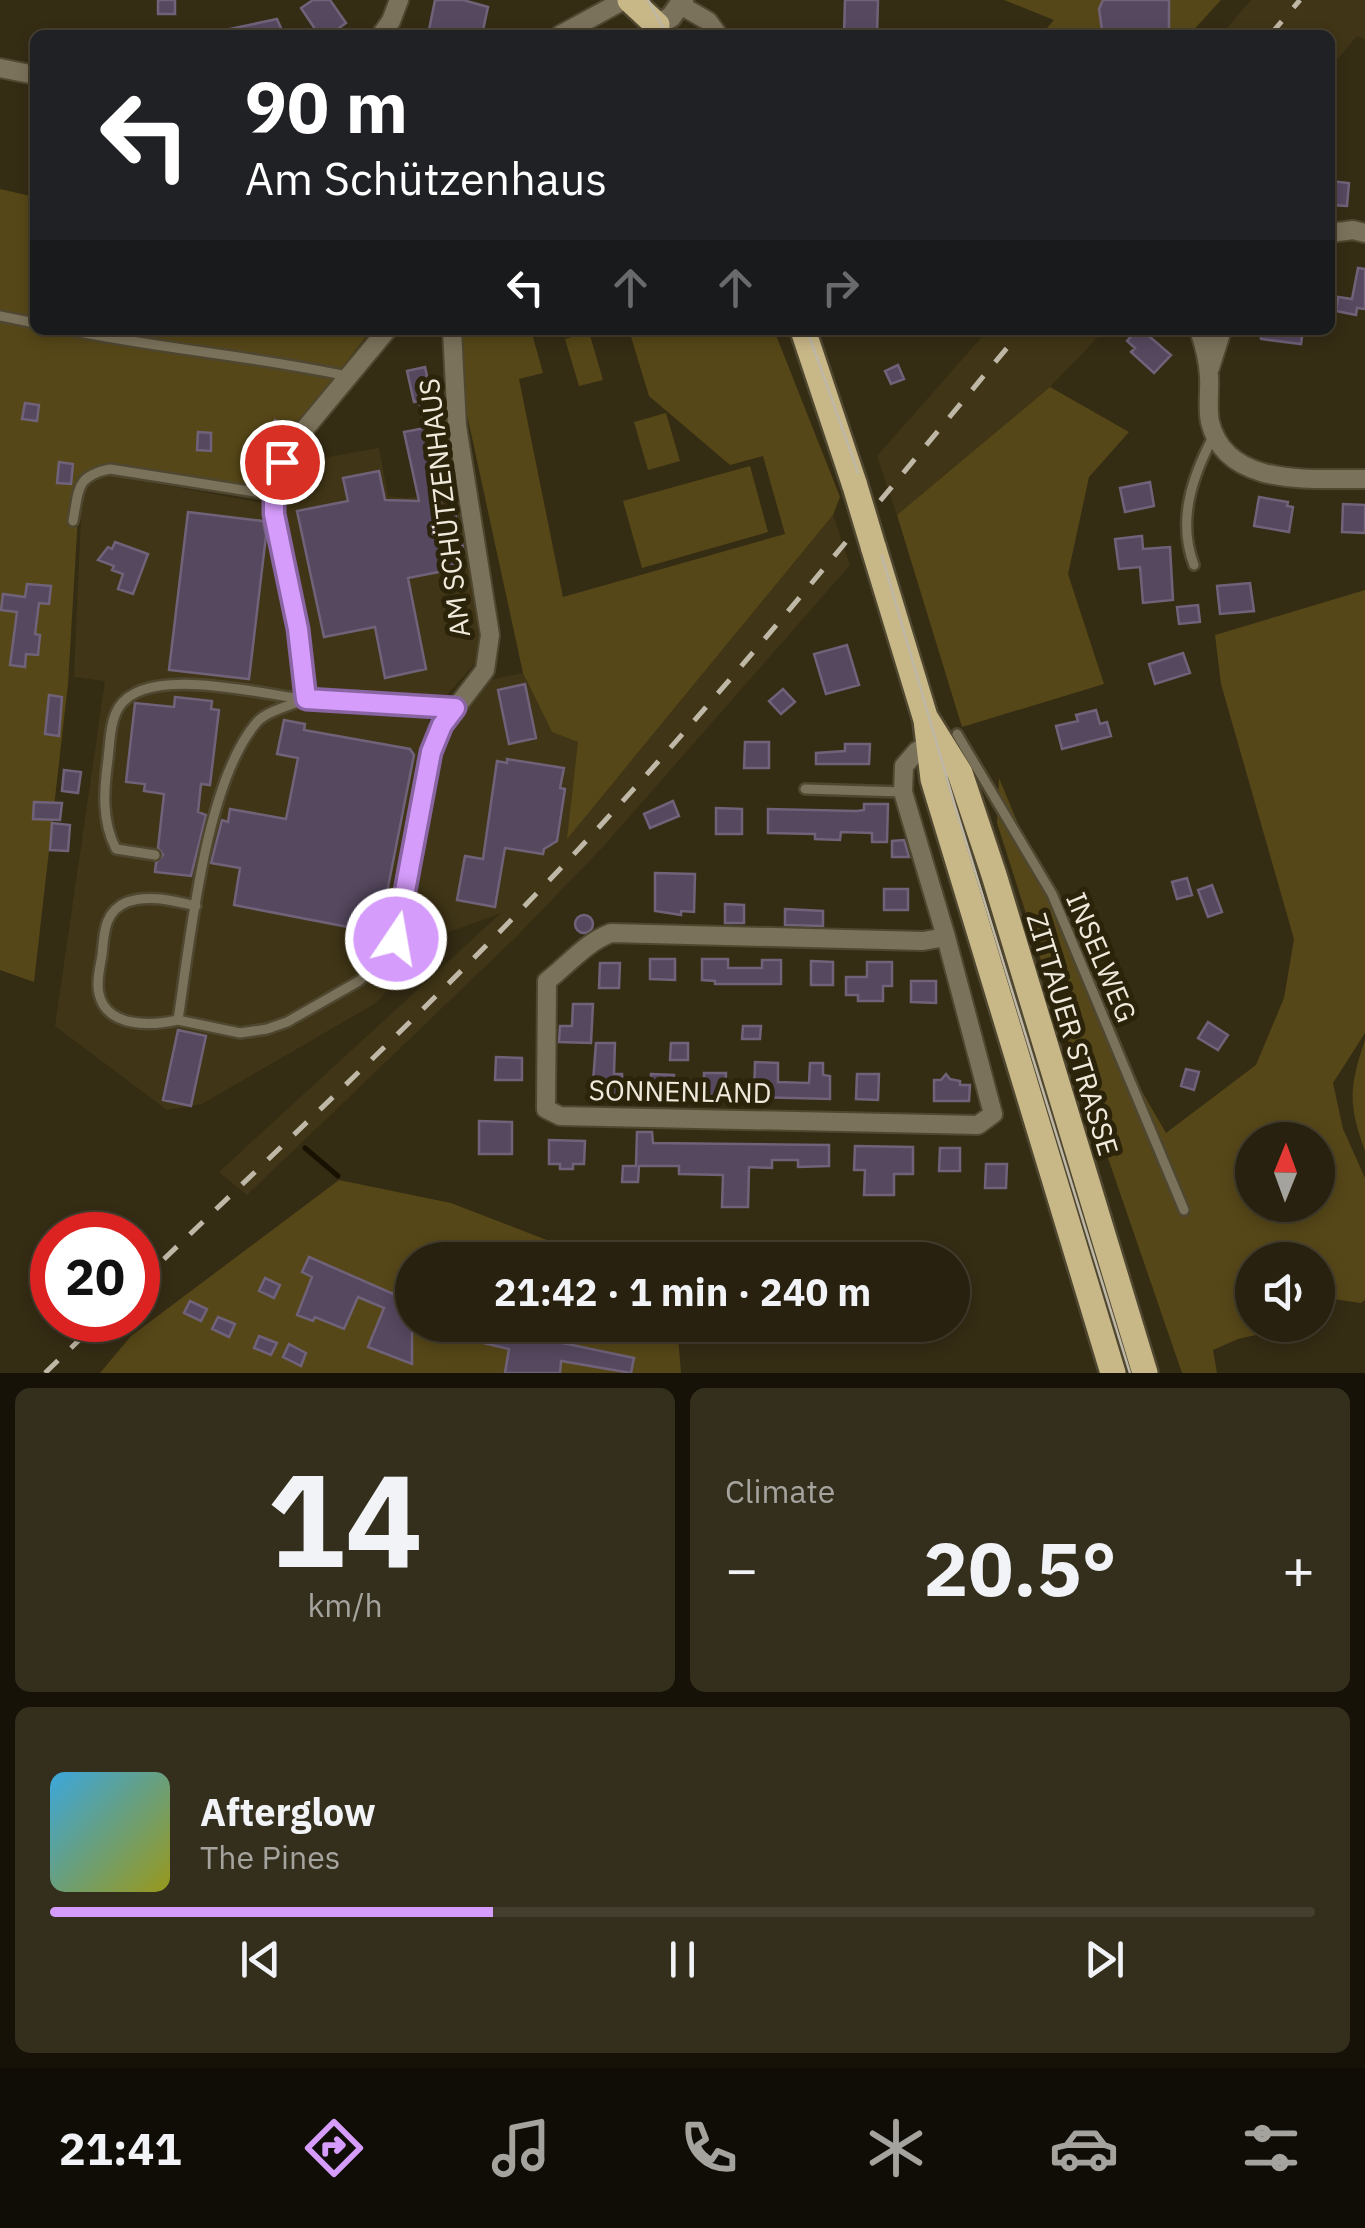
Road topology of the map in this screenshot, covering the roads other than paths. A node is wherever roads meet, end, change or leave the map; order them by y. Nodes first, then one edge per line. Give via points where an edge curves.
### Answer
1 (399, 0) edge
2 (627, 0) edge
3 (682, 2) edge
4 (657, 20) edge
5 (386, 28) edge
6 (570, 30) edge
7 (714, 30) edge
8 (0, 68) edge
9 (30, 74) edge
10 (1335, 232) edge
11 (1365, 232) edge
12 (0, 316) edge
13 (30, 322) edge
14 (93, 335) edge
15 (383, 335) edge
16 (452, 335) edge
17 (804, 335) edge
18 (1201, 335) edge
19 (1220, 335) edge
20 (1209, 372) junction
21 (351, 376) junction
22 (1215, 435) junction
23 (1365, 479) edge
24 (274, 495) junction
25 (73, 522) dead end
26 (1194, 565) dead end
27 (306, 699) junction
28 (455, 708) junction
29 (938, 734) junction
30 (805, 788) dead end
31 (903, 792) junction
32 (155, 855) dead end
33 (196, 906) junction
34 (946, 937) junction
35 (178, 1020) junction
36 (1184, 1210) dead end
37 (1113, 1373) edge
38 (1144, 1373) edge

1 - 5 street
2 - 4 main road
2 - 6 street
3 - 4 street via 671,17
3 - 7 street
8 - 9 street
10 - 11 street
12 - 13 lane
14 - 21 lane
15 - 21 street
16 - 28 street, AM SCHÜTZENHAUS via 457,426 490,634 484,670
17 - 29 main road, ZITTAUER STRASSE, bridge
18 - 20 street
19 - 20 street
20 - 22 street
21 - 24 street via 294,442
22 - 23 street via 1246,468
22 - 26 lane via 1187,512
24 - 25 lane via 110,469 80,482
24 - 27 street
27 - 28 street
27 - 32 lane via 173,683 127,697 114,720 104,807 116,849
27 - 33 lane via 259,718 241,746 228,772
28 - 35 lane via 431,752 400,927 386,957 360,981 267,1030 240,1033
29 - 31 street via 904,766
29 - 36 lane, INSELWEG via 1052,894
29 - 37 main road, ZITTAUER STRASSE via 932,779
29 - 38 main road, ZITTAUER STRASSE via 960,773 994,876
30 - 31 lane
31 - 34 street, SONNENLAND
33 - 35 lane
33 - 35 lane via 160,899 124,903 104,932 98,988 104,1006 130,1022
34 - 34 street, SONNENLAND via 993,1114 978,1125 560,1116 546,1108 547,981 591,940 611,933

